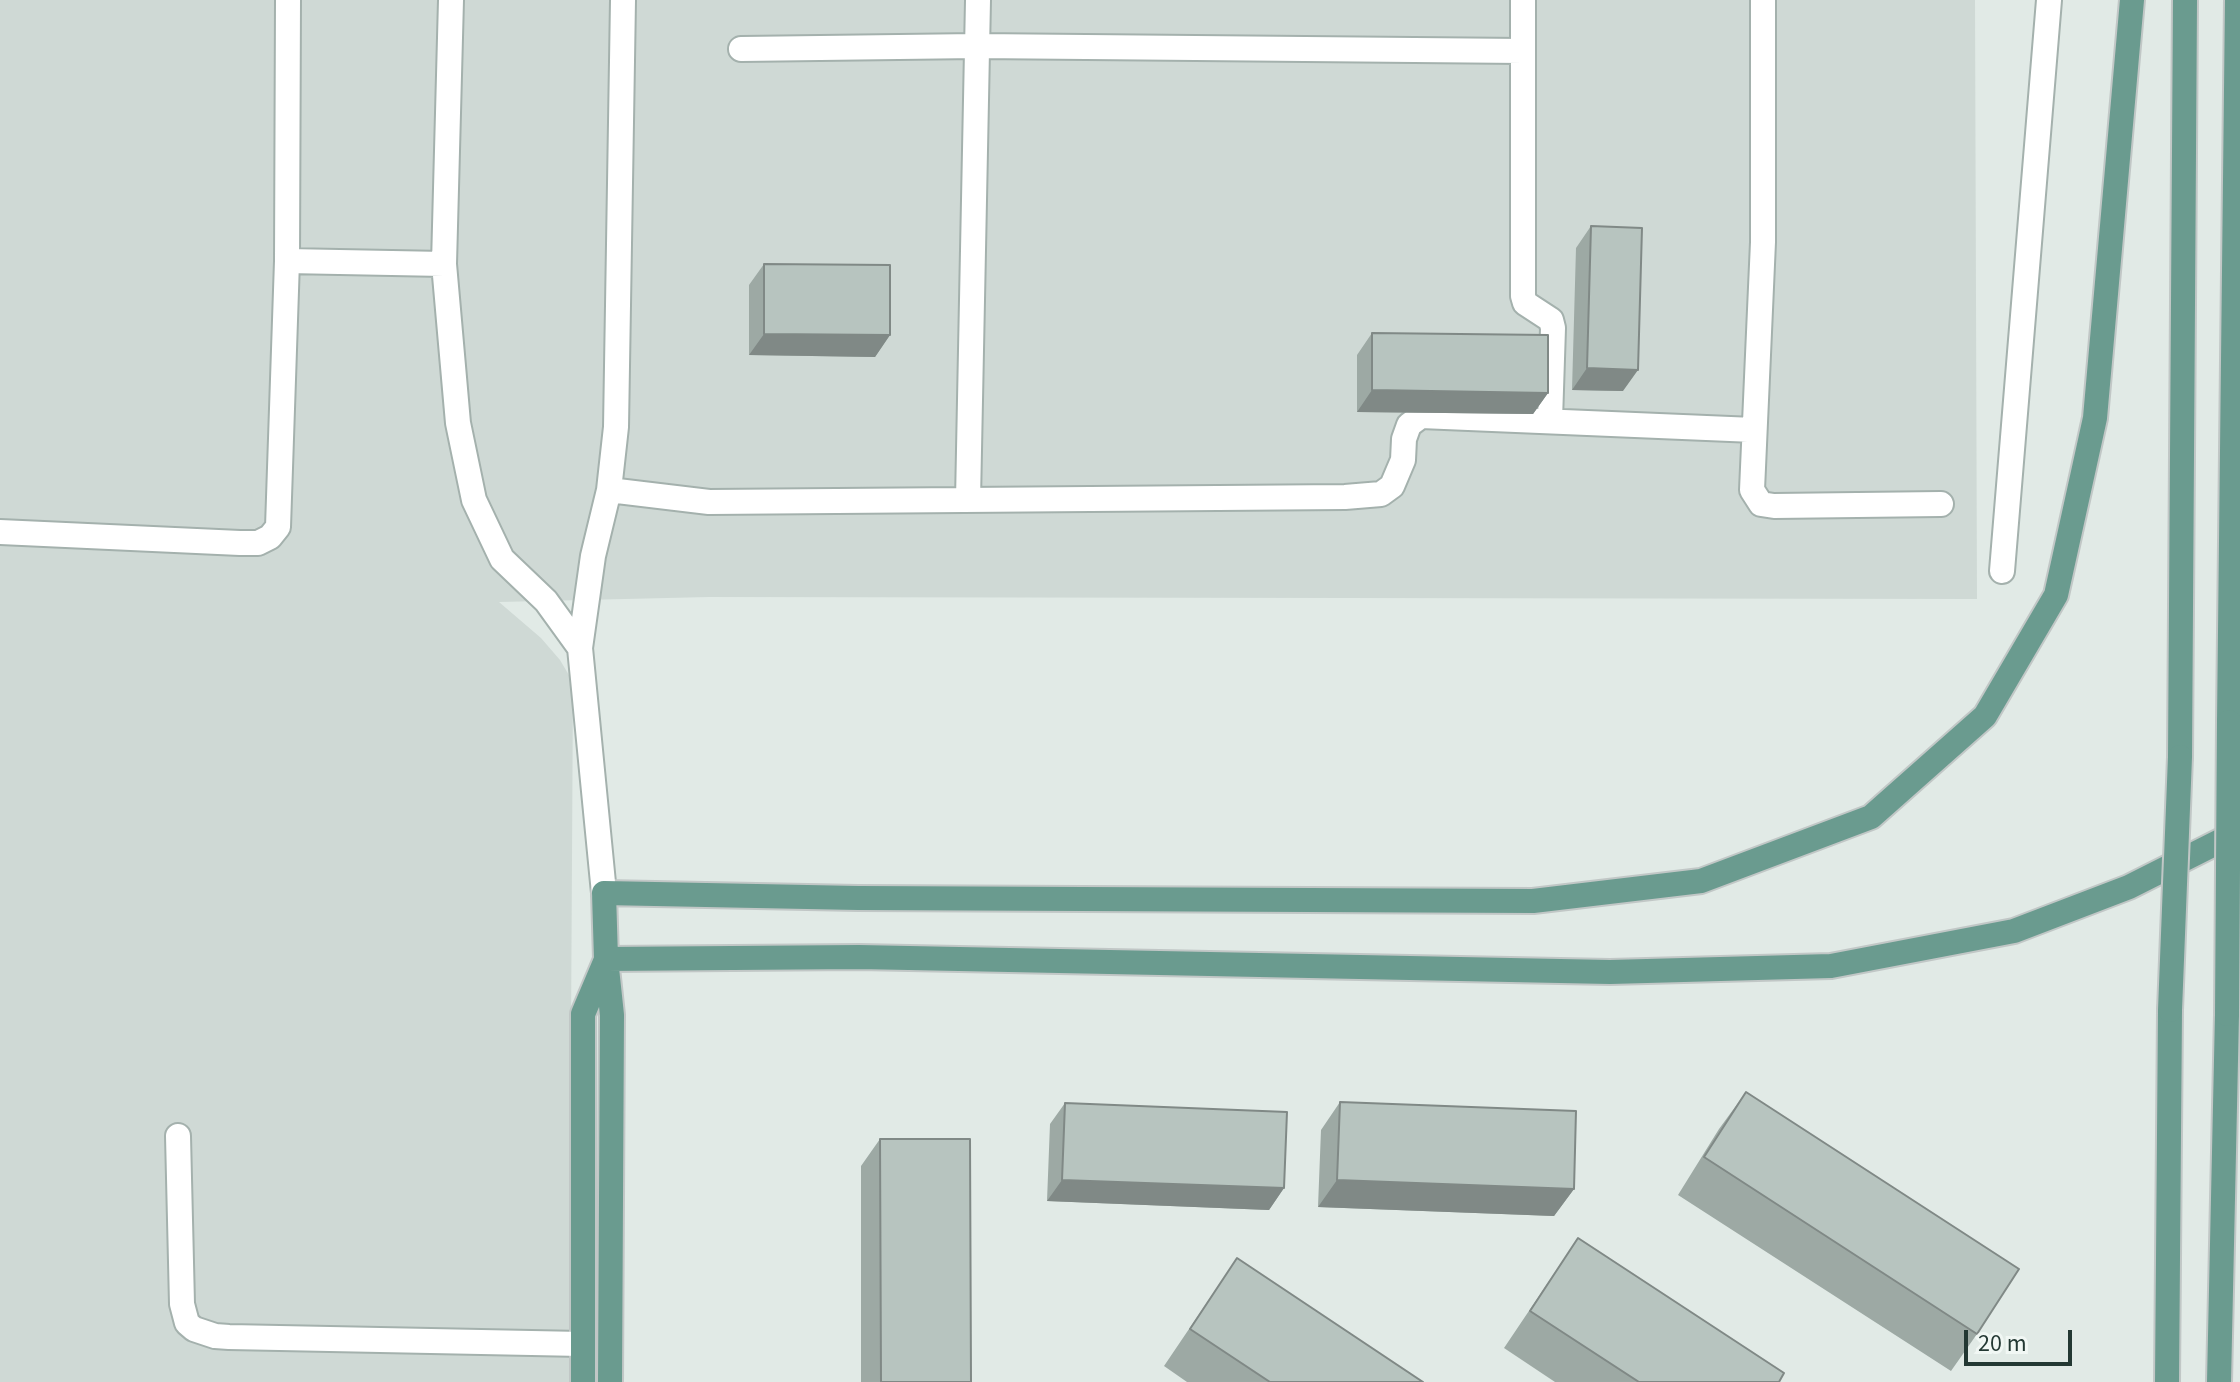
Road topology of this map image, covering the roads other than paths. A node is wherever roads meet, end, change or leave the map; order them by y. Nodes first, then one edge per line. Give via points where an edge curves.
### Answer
1 (288, 0) edge
2 (451, 0) edge
3 (623, 0) edge
4 (978, 0) edge
5 (1523, 0) edge
6 (1763, 0) edge
7 (2049, 0) edge
8 (2132, 0) edge
9 (2185, 0) edge
10 (2237, 0) edge
11 (977, 46) junction
12 (741, 49) dead end
13 (1523, 51) junction
14 (287, 261) junction
15 (444, 264) junction
16 (1550, 420) junction
17 (1754, 430) junction
18 (609, 490) junction
19 (968, 500) junction
20 (1941, 504) dead end
21 (0, 532) edge
22 (2002, 571) dead end
23 (580, 648) junction
24 (2240, 831) edge
25 (604, 893) junction
26 (606, 959) junction
27 (178, 1136) dead end
28 (582, 1344) junction
29 (583, 1382) edge
30 (610, 1382) edge
31 (2167, 1382) edge
32 (2219, 1382) edge

1 - 14 street
2 - 15 street
3 - 18 street via 616,427
4 - 11 street
5 - 13 street
6 - 17 street via 1763,242
7 - 22 street
8 - 25 main road via 2095,418 2056,595 1985,716 1871,817 1701,881 1533,901
9 - 31 main road, bridge via 2180,757 2170,1010
10 - 32 main road, bridge
11 - 12 street
11 - 13 street
11 - 19 street
13 - 16 street via 1523,296 1525,303 1551,320 1553,328
14 - 15 street
14 - 21 street via 280,517 270,537 240,543
15 - 23 street via 458,423 474,500 502,559 546,601
16 - 17 street
16 - 19 street via 1421,416 1409,425 1399,474 1381,494
17 - 20 street via 1752,490 1761,504
18 - 19 street via 709,502
18 - 23 street
23 - 25 street
24 - 26 main road via 2129,887 2014,931 1831,966 1610,972 859,957
25 - 26 main road
26 - 28 main road via 583,1014
26 - 30 main road via 612,1015
27 - 28 street via 182,1304 194,1329 229,1337
28 - 29 main road

